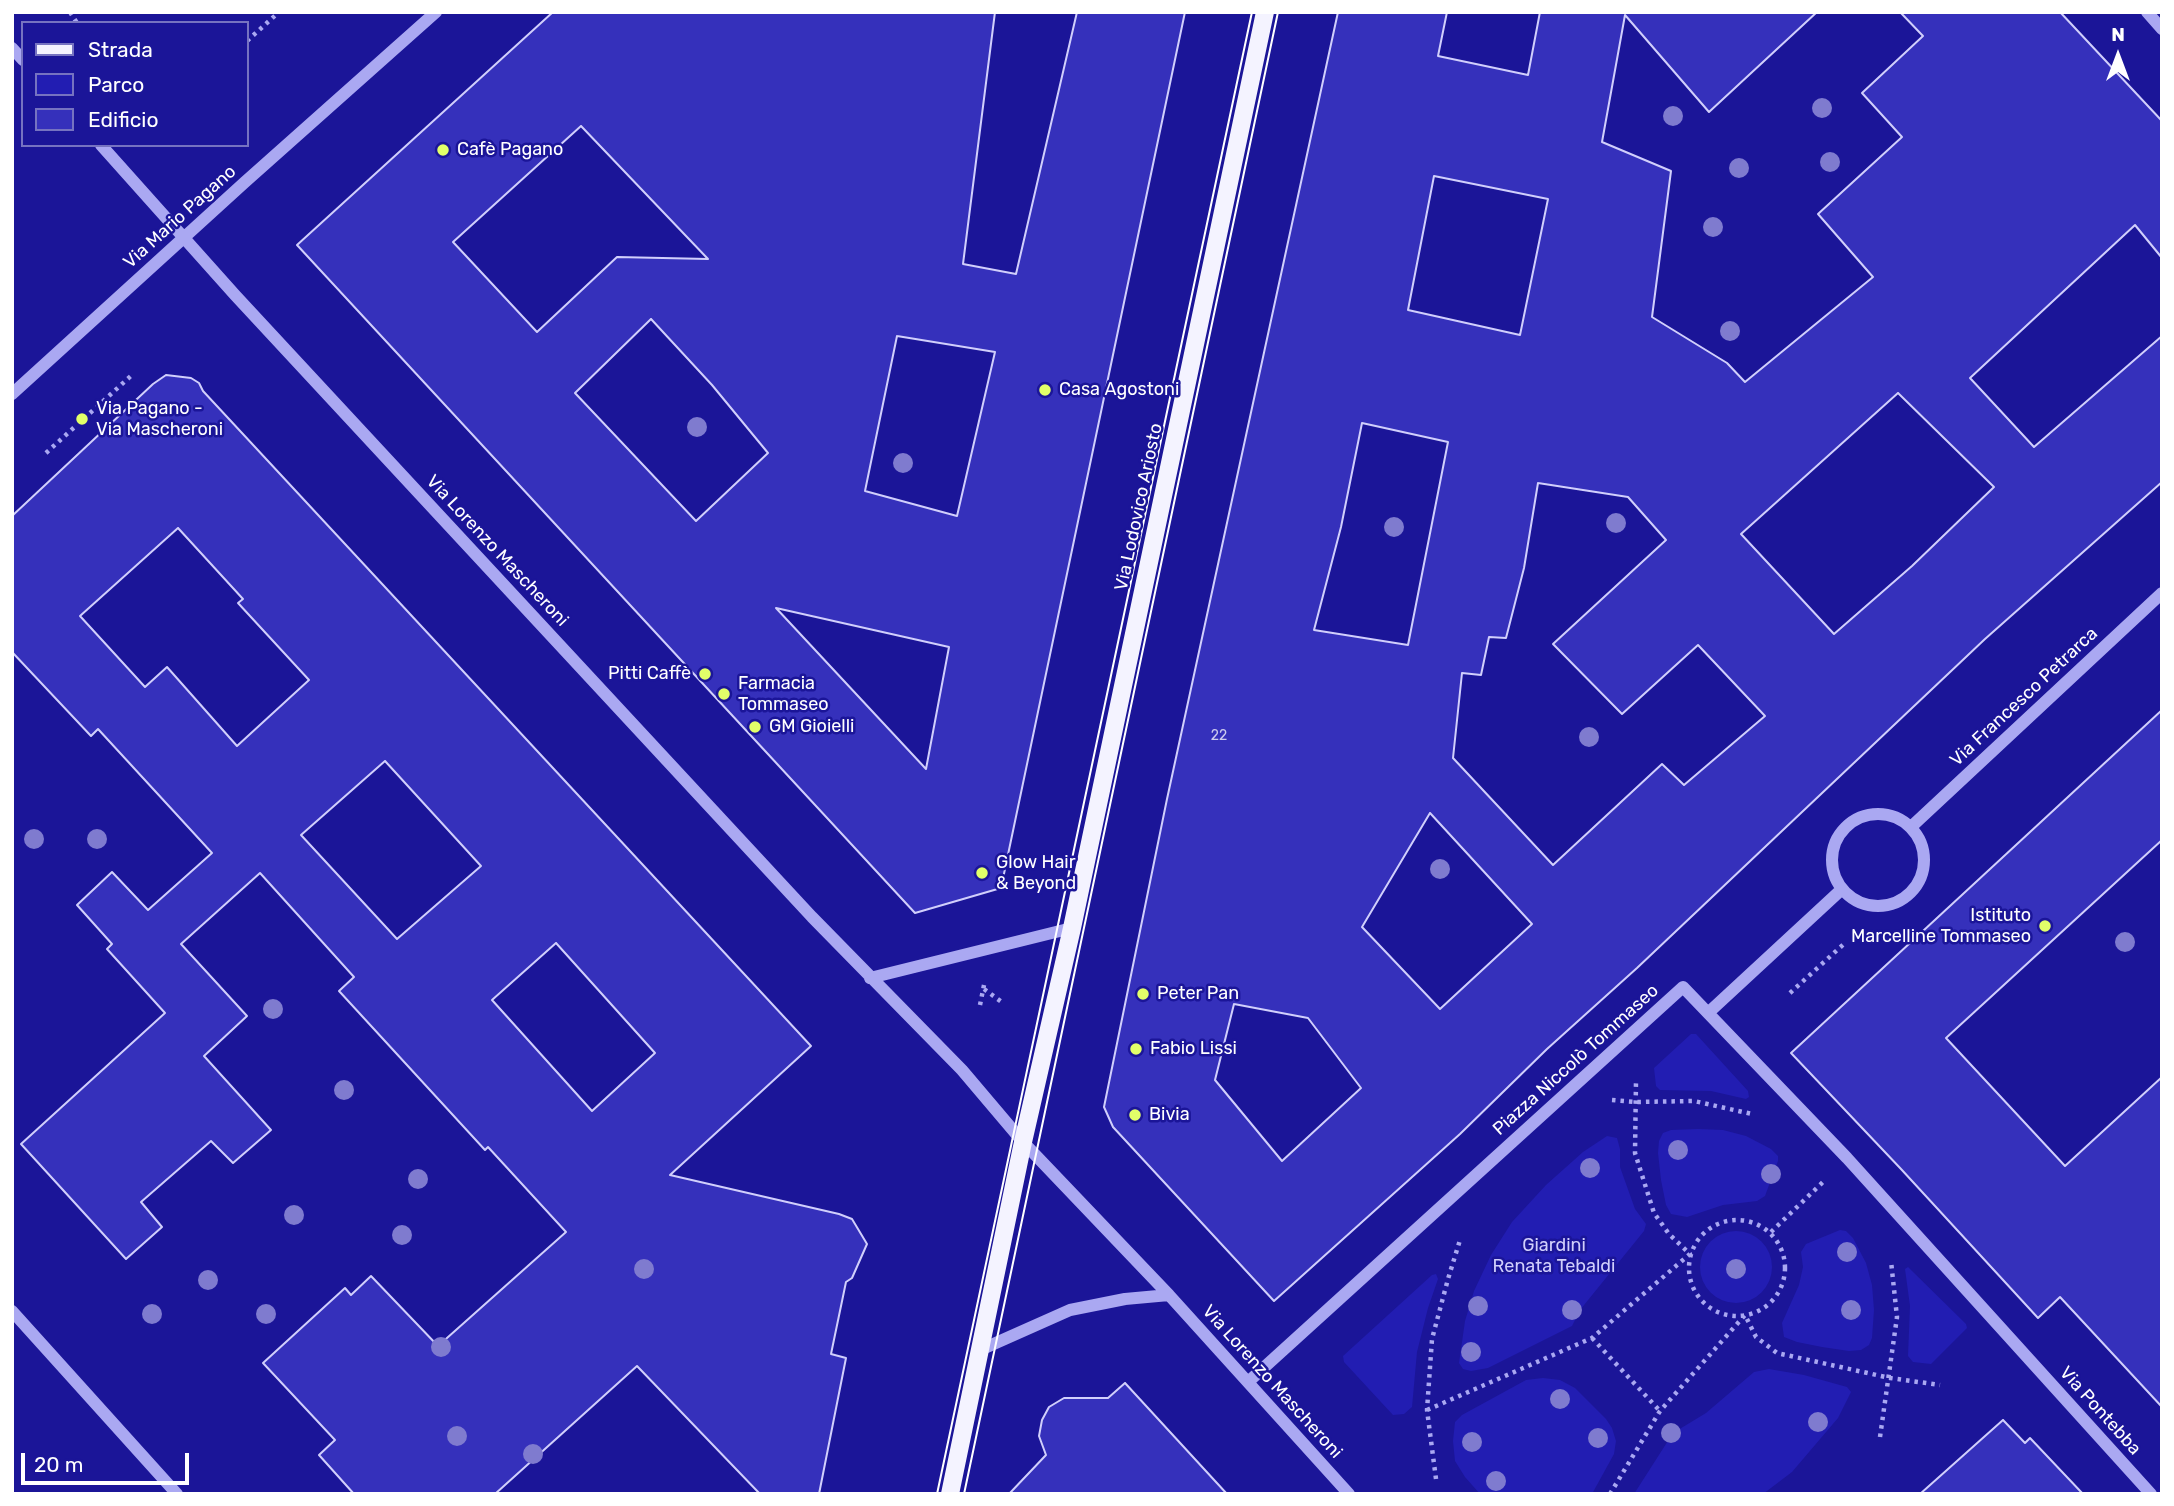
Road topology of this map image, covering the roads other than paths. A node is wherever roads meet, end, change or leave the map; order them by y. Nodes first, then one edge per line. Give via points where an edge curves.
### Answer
1 (436, 12) edge
2 (1265, 12) edge
3 (2147, 12) edge
4 (2162, 29) edge
5 (103, 147) edge
6 (184, 239) junction
7 (12, 394) edge
8 (2162, 593) edge
9 (1911, 827) junction
10 (1841, 890) junction
11 (1072, 928) junction
12 (870, 978) junction
13 (1708, 1013) junction
14 (1023, 1142) junction
15 (1169, 1295) junction
16 (12, 1311) edge
17 (980, 1350) junction
18 (2023, 1352) joint
19 (1248, 1382) junction
20 (177, 1494) edge
21 (950, 1494) edge
22 (1349, 1494) edge
23 (2151, 1494) edge

1 - 6 street, Via Mario Pagano
2 - 11 main road, Via Lodovico Ariosto
3 - 4 street
5 - 6 street, Via Lorenzo Mascheroni
6 - 7 street, Via Mario Pagano
6 - 12 street, Via Lorenzo Mascheroni
8 - 9 street, Via Francesco Petrarca
9 - 10 street via 1890,815 1865,815 1844,827 1832,850 1833,874
9 - 10 street via 1924,856 1920,879 1905,897 1891,905 1875,906 1860,903
10 - 13 street
11 - 12 street
11 - 14 main road, Via Lodovico Ariosto
12 - 14 street, Via Lorenzo Mascheroni via 962,1070
13 - 18 street, Piazza Niccolò Tommaseo via 1847,1157
13 - 19 street, Piazza Niccolò Tommaseo via 1683,987
14 - 15 street, Via Lorenzo Mascheroni
14 - 17 main road, Via Lodovico Ariosto
15 - 17 street via 1070,1311
15 - 19 street, Via Lorenzo Mascheroni
16 - 20 street
17 - 21 main road
18 - 23 street, Via Pontebba
19 - 22 street, Via Lorenzo Mascheroni

